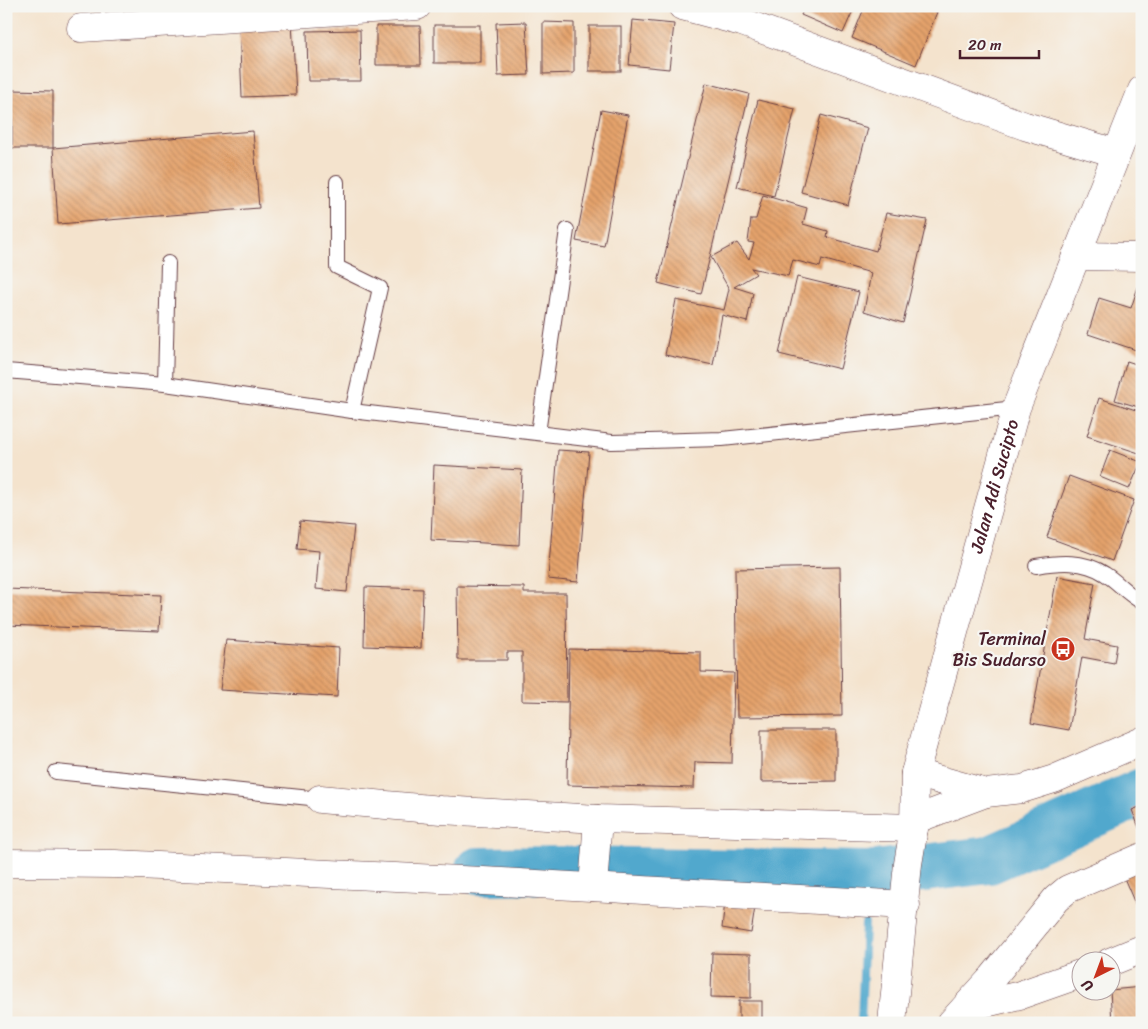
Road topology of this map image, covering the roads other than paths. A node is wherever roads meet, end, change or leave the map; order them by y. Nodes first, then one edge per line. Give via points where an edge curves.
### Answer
1 (417, 6) edge
2 (682, 6) edge
3 (81, 28) dead end
4 (1142, 90) edge
5 (1116, 153) junction
6 (336, 182) dead end
7 (567, 230) dead end
8 (1076, 256) junction
9 (1142, 257) edge
10 (168, 263) dead end
11 (6, 371) edge
12 (165, 384) junction
13 (1016, 408) junction
14 (352, 411) junction
15 (538, 433) junction
16 (1036, 566) dead end
17 (1142, 602) edge
18 (1142, 741) edge
19 (56, 772) dead end
20 (915, 773) junction
21 (986, 793) junction
22 (320, 800) joint
23 (914, 824) junction
24 (598, 830) junction
25 (1142, 857) edge
26 (6, 863) edge
27 (593, 887) junction
28 (906, 902) junction
29 (1142, 949) edge
30 (1120, 958) edge
31 (1070, 978) edge
32 (958, 1016) edge
33 (892, 1023) edge

1 - 3 street
2 - 5 street via 742,22 1025,126
4 - 5 street, Jalan Adi Sucipto
5 - 8 street, Jalan Adi Sucipto
6 - 14 lane via 337,267 380,288
7 - 15 lane
8 - 9 street
8 - 13 street, Jalan Adi Sucipto
10 - 12 lane
11 - 12 lane
12 - 14 lane
13 - 15 lane via 722,440 612,442
13 - 20 street, Jalan Adi Sucipto
14 - 15 lane
16 - 17 lane via 1074,562 1104,573
18 - 21 street via 1054,779 1022,789
19 - 22 lane
20 - 21 street
20 - 23 street, Jalan Adi Sucipto
21 - 23 street
22 - 24 street via 441,810
23 - 24 street
23 - 28 street, Jalan Adi Sucipto
24 - 27 street
25 - 32 street via 1068,889 1056,899
26 - 27 street via 115,864
27 - 28 street
28 - 33 street, Jalan Adi Sucipto
29 - 30 street
31 - 32 street

